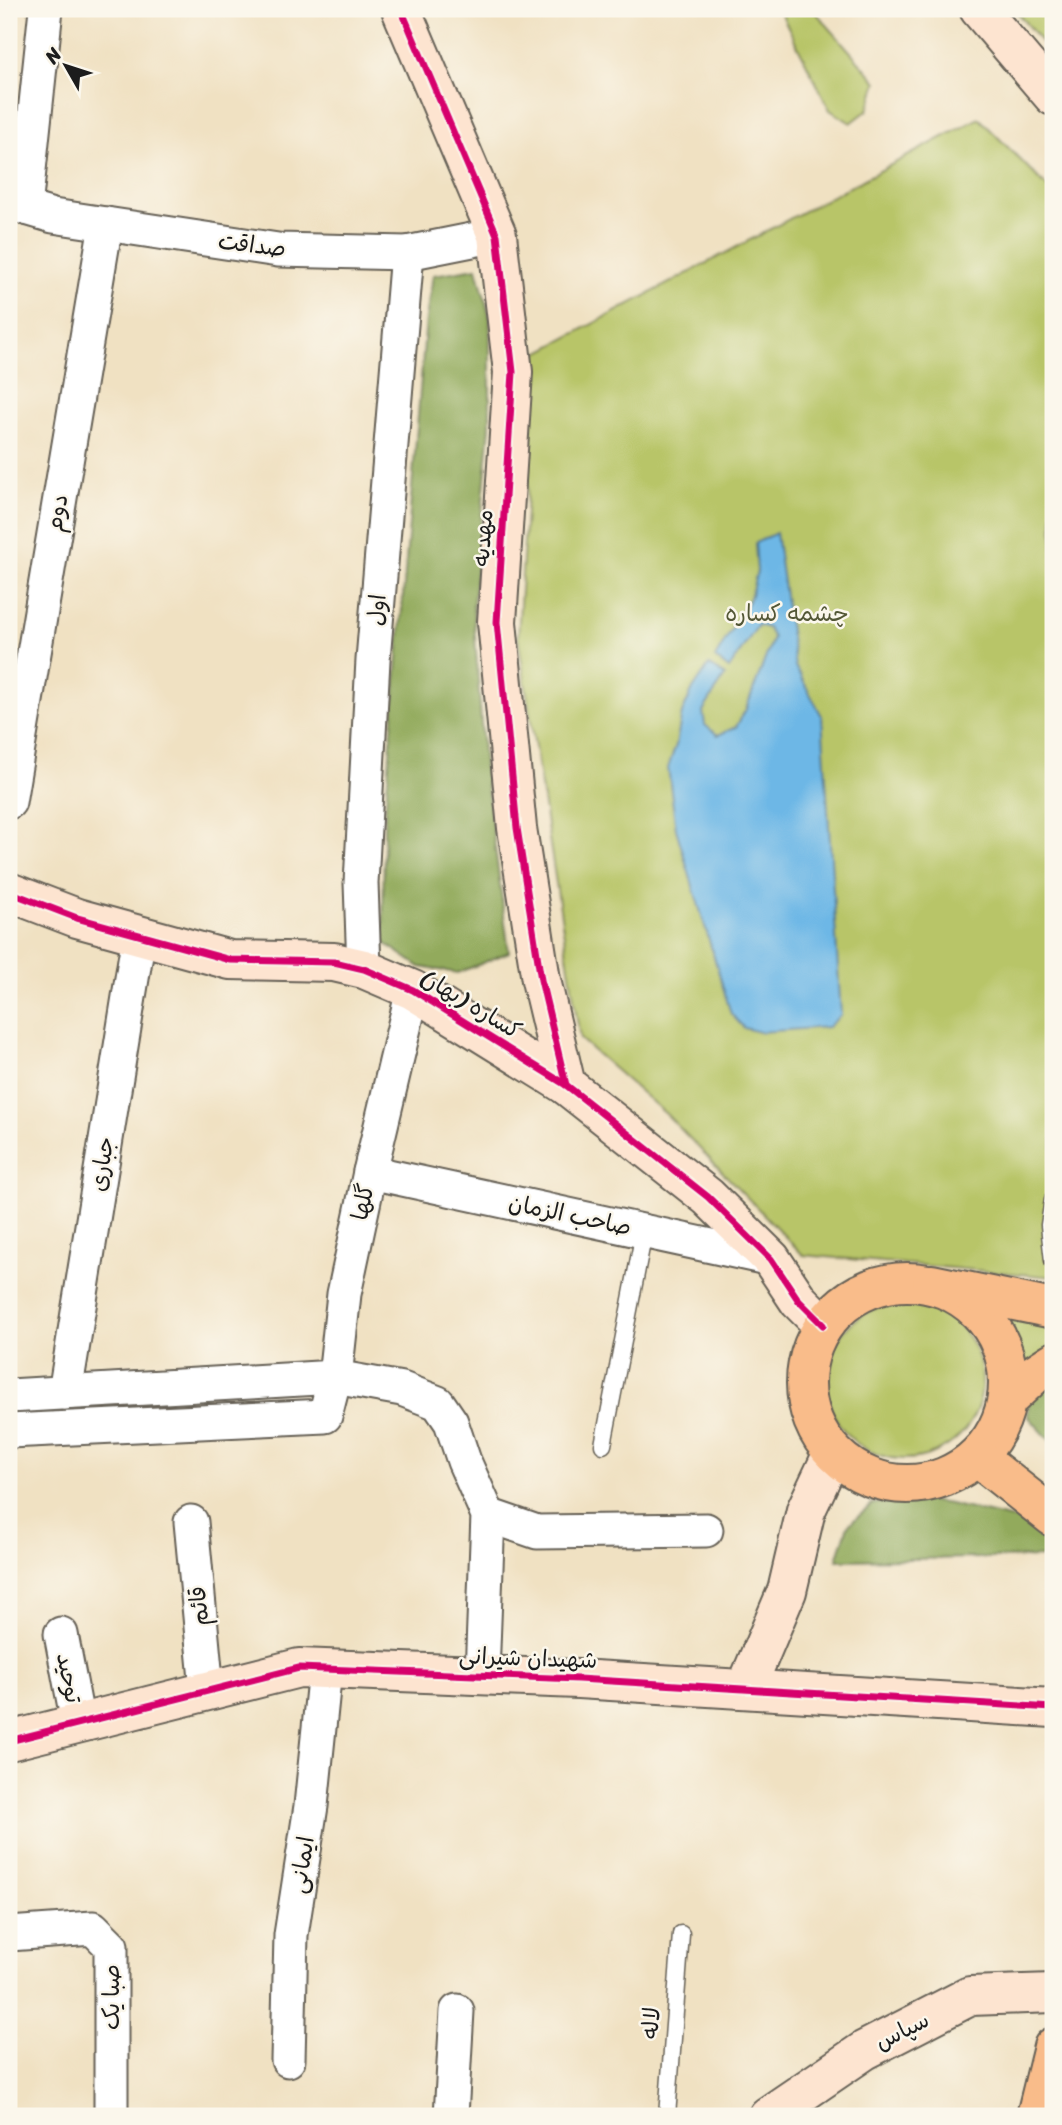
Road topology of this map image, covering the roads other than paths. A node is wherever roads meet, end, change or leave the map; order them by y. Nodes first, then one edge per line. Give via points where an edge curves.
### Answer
1 (46, 9) edge
2 (401, 9) edge
3 (979, 9) edge
4 (1053, 96) edge
5 (17, 205) edge
6 (106, 224) junction
7 (497, 235) junction
8 (407, 253) junction
9 (9, 802) edge
10 (9, 892) edge
11 (139, 935) junction
12 (364, 969) junction
13 (413, 989) junction
14 (566, 1085) junction
15 (370, 1172) junction
16 (1053, 1199) edge
17 (644, 1232) junction
18 (771, 1259) junction
19 (1053, 1261) edge
20 (932, 1284) junction
21 (1053, 1309) edge
22 (823, 1325) junction
23 (1053, 1362) edge
24 (335, 1377) junction
25 (65, 1393) junction
26 (9, 1396) edge
27 (1008, 1399) junction
28 (9, 1432) edge
29 (603, 1446) dead end
30 (832, 1453) junction
31 (977, 1457) junction
32 (488, 1515) junction
33 (1053, 1517) edge
34 (191, 1522) dead end
35 (706, 1530) dead end
36 (61, 1634) dead end
37 (325, 1669) junction
38 (482, 1675) junction
39 (746, 1688) junction
40 (207, 1690) junction
41 (1053, 1708) edge
42 (78, 1723) junction
43 (9, 1741) edge
44 (9, 1934) edge
45 (681, 1934) dead end
46 (1053, 1993) edge
47 (457, 2011) dead end
48 (1053, 2047) edge
49 (288, 2060) dead end
50 (111, 2116) edge
51 (451, 2116) edge
52 (667, 2116) edge
53 (768, 2116) edge
54 (1036, 2116) edge

1 - 5 street
2 - 7 street, مهدیه
3 - 4 street
5 - 6 street, صداقت
6 - 8 street, صداقت via 278,250
6 - 9 street, دوم
7 - 8 street, صداقت
7 - 14 street, مهدیه via 513,372 497,622 517,828 541,980
8 - 12 street, اول via 373,660 361,883
10 - 11 street, کساره (بهار)
11 - 12 street, کساره (بهار) via 230,960 334,962
11 - 25 street, جباری
12 - 13 street, کساره (بهار)
13 - 14 street, کساره (بهار)
13 - 15 street, گلها
14 - 18 street, کساره (بهار) via 708,1197
15 - 17 street, صاحب الزمان
15 - 24 street, گلها via 344,1294
16 - 19 lane via 1049,1225
17 - 18 street, صاحب الزمان
17 - 29 lane
18 - 22 street, کساره (بهار) via 799,1301
20 - 21 main road
20 - 22 main road via 901,1281 871,1288 845,1303
20 - 27 main road via 959,1295 989,1323 1009,1368
22 - 30 main road via 811,1350 806,1377 808,1404
23 - 27 main road
24 - 25 street
24 - 28 street, گلها via 325,1416
24 - 32 street via 402,1389 438,1403 451,1422
25 - 26 street
27 - 31 main road via 995,1436
30 - 31 main road via 878,1481 904,1485 930,1482
30 - 39 street via 806,1510 787,1591
31 - 33 main road
32 - 35 street via 537,1532
32 - 38 street
34 - 40 street, قائم
36 - 42 street, توحید
37 - 38 street, شهیدان شیرانی
37 - 40 street, شهیدان شیرانی via 299,1668
37 - 49 street, ایمانی via 291,1935
38 - 39 street, شهیدان شیرانی
39 - 41 street, شهیدان شیرانی
40 - 42 street, شهیدان شیرانی
42 - 43 street, شهیدان شیرانی
44 - 50 street, صبا یک via 93,1928 111,1946
45 - 52 lane, لاله
46 - 53 street, سپاس via 970,1996 865,2050
47 - 51 street
48 - 54 main road

